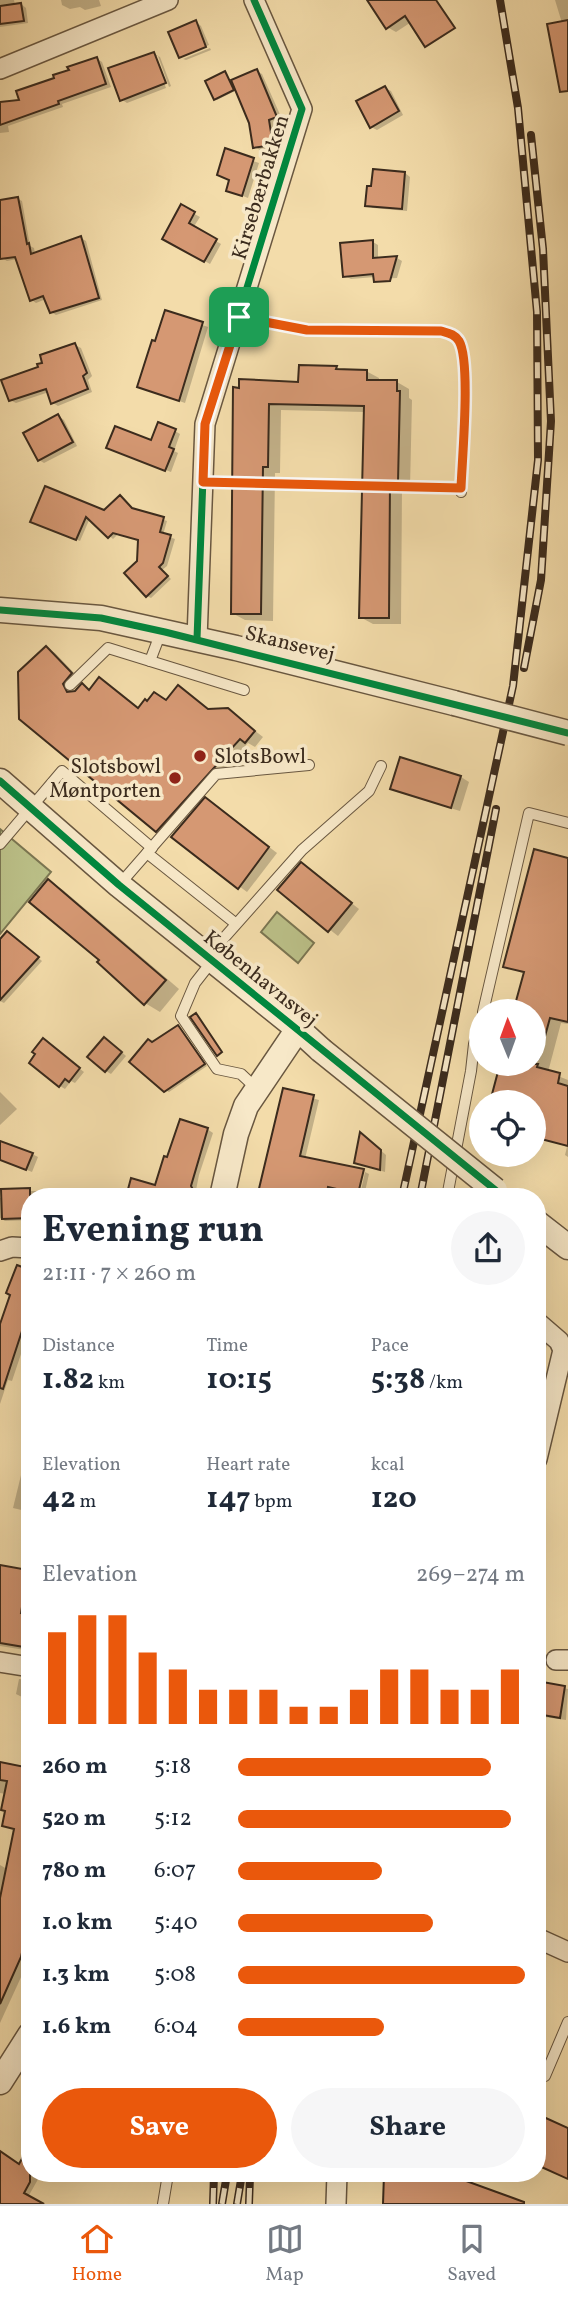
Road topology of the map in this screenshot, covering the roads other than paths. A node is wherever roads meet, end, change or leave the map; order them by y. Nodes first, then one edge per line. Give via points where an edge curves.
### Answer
1 (168, 0) edge
2 (254, 0) edge
3 (0, 69) edge
4 (239, 317) junction
5 (461, 490) road end
6 (0, 611) edge
7 (161, 631) junction
8 (197, 639) junction
9 (150, 661) junction
10 (70, 685) dead end
11 (244, 690) dead end
12 (568, 733) edge
13 (309, 765) dead end
14 (381, 766) dead end
15 (0, 781) edge
16 (30, 808) junction
17 (568, 823) edge
18 (0, 844) edge
19 (149, 850) junction
20 (119, 885) junction
21 (235, 923) junction
22 (210, 958) junction
23 (486, 999) edge
24 (299, 1029) junction
25 (470, 1076) edge
26 (257, 1088) junction
27 (224, 1188) edge
28 (449, 1188) edge
29 (488, 1188) edge
30 (546, 1230) edge
31 (568, 1246) edge
32 (21, 1248) edge
33 (0, 1251) edge
34 (546, 1330) edge
35 (546, 1421) edge
36 (0, 1662) edge
37 (21, 1666) edge
38 (546, 1942) edge
39 (568, 1952) edge
40 (568, 2022) edge
41 (21, 2049) edge
42 (546, 2074) edge
43 (0, 2082) edge
44 (167, 2182) edge
45 (337, 2182) edge
46 (163, 2204) edge
47 (336, 2204) edge

1 - 3 street
2 - 4 street, Kirsebærbakken via 302,109
4 - 5 lane via 307,330 441,331 458,339 465,361
4 - 8 street, Kirsebærbakken via 205,424
6 - 7 street, Skansevej via 101,618
7 - 8 street, Skansevej
7 - 9 lane
8 - 12 street, Skansevej, bridge
9 - 10 lane via 108,648
9 - 11 lane
13 - 19 lane via 216,774
14 - 21 lane via 369,791 302,850
15 - 16 street, Københavnsvej
16 - 18 lane
16 - 19 lane via 62,771
16 - 20 street, Københavnsvej
17 - 23 lane via 529,813
19 - 20 lane
19 - 21 lane
20 - 22 street, Københavnsvej
21 - 22 lane
22 - 24 street, Københavnsvej
22 - 26 lane via 181,1016 217,1069 241,1074
24 - 26 street
24 - 29 street, Københavnsvej, bridge
25 - 28 lane
26 - 27 street via 236,1134
30 - 31 street
32 - 33 street
34 - 35 street via 563,1350
36 - 37 street
38 - 39 street
40 - 42 lane
41 - 43 street
44 - 46 lane
45 - 47 street

